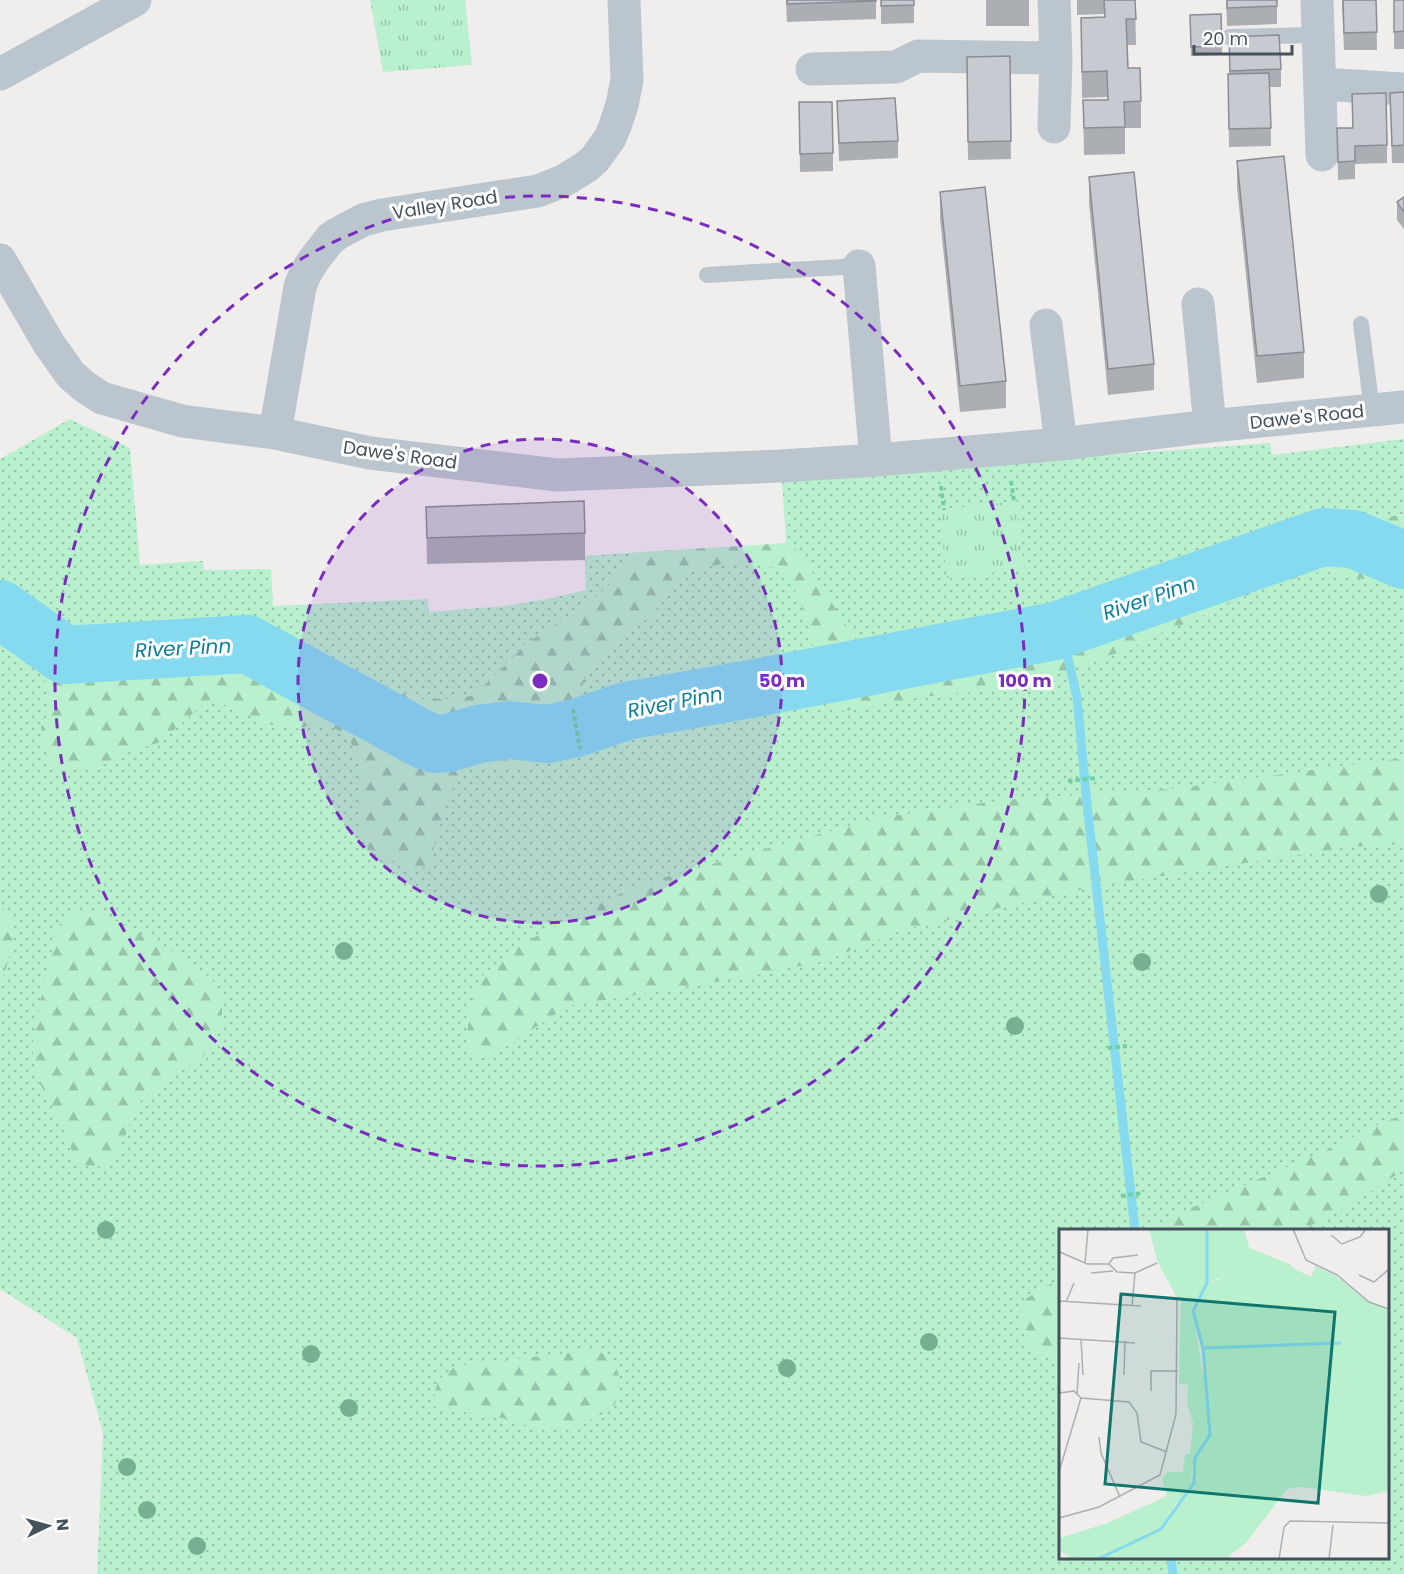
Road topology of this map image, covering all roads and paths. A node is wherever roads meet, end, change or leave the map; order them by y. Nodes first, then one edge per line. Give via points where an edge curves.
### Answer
1 (135, 0) edge
2 (624, 0) edge
3 (1054, 0) edge
4 (1317, 0) edge
5 (1318, 35) junction
6 (1229, 37) edge
7 (1056, 58) junction
8 (812, 69) dead end
9 (0, 74) edge
10 (1320, 84) junction
11 (1404, 90) edge
12 (1054, 127) dead end
13 (1322, 155) dead end
14 (0, 260) edge
15 (859, 266) joint
16 (707, 275) dead end
17 (1198, 304) dead end
18 (1361, 324) dead end
19 (1046, 325) dead end
20 (1404, 406) edge
21 (1372, 410) junction
22 (1210, 426) junction
23 (275, 433) junction
24 (1061, 444) junction
25 (876, 460) junction
26 (573, 708) dead end
27 (580, 749) dead end
28 (1096, 778) dead end
29 (1070, 781) dead end
30 (1127, 1046) dead end
31 (1108, 1048) dead end
32 (1142, 1193) dead end
33 (1121, 1196) dead end

1 - 9 street
2 - 23 street, Valley Road via 627,80 622,105 610,138 586,167 538,191 382,215 354,224 330,239 300,287
3 - 7 street
4 - 5 street
5 - 6 lane
5 - 10 street
7 - 8 street via 918,56 896,67
7 - 12 street
10 - 11 street
10 - 13 street
14 - 23 street, Dawe's Road via 70,375 94,393 182,421
15 - 16 lane
15 - 25 street
17 - 22 street
18 - 21 lane
19 - 24 street
20 - 21 street, Dawe's Road
21 - 22 street, Dawe's Road
22 - 24 street, Dawe's Road
23 - 25 street, Dawe's Road via 370,453 603,482 768,473
24 - 25 street, Dawe's Road
26 - 27 path
28 - 29 path
30 - 31 path
32 - 33 path

